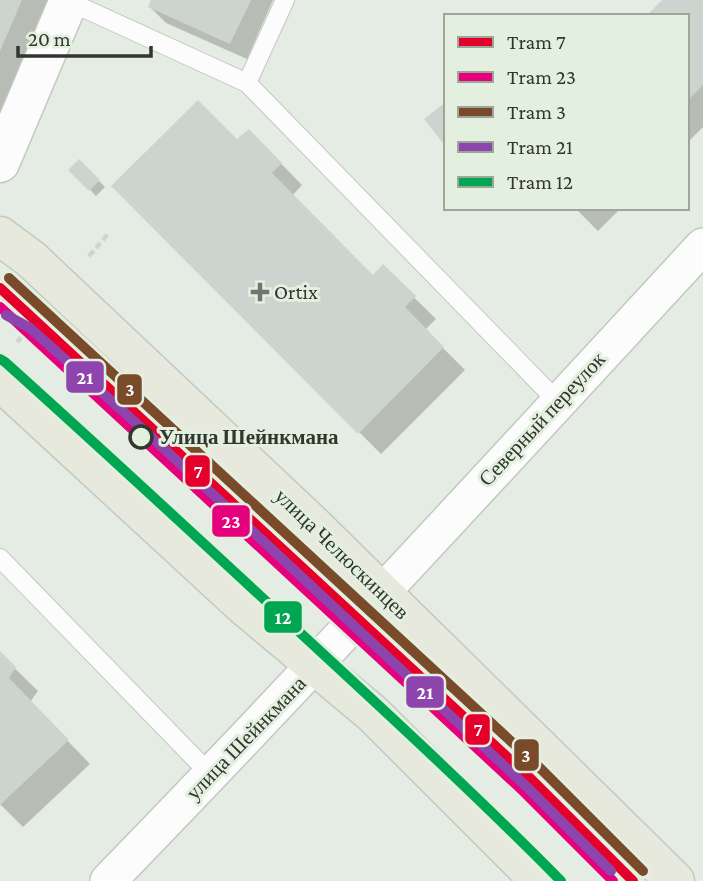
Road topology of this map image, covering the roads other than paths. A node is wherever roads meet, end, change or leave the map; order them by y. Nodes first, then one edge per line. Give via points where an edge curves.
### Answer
1 (285, 0) edge
2 (69, 1) edge
3 (247, 83) junction
4 (0, 163) edge
5 (0, 236) edge
6 (703, 246) edge
7 (0, 382) edge
8 (558, 402) junction
9 (0, 558) edge
10 (383, 594) junction
11 (315, 665) junction
12 (211, 775) junction
13 (108, 881) edge
14 (540, 881) edge
15 (675, 881) edge

1 - 3 lane
2 - 3 lane
2 - 4 street
3 - 8 lane
5 - 10 main road, улица Челюскинцев via 32,259
6 - 8 street, Северный переулок
7 - 11 main road
8 - 10 street, Северный переулок
9 - 12 lane
10 - 11 street, улица Шейнкмана
10 - 15 main road, улица Челюскинцев
11 - 12 street, улица Шейнкмана
11 - 14 main road via 373,714
12 - 13 street, улица Шейнкмана

